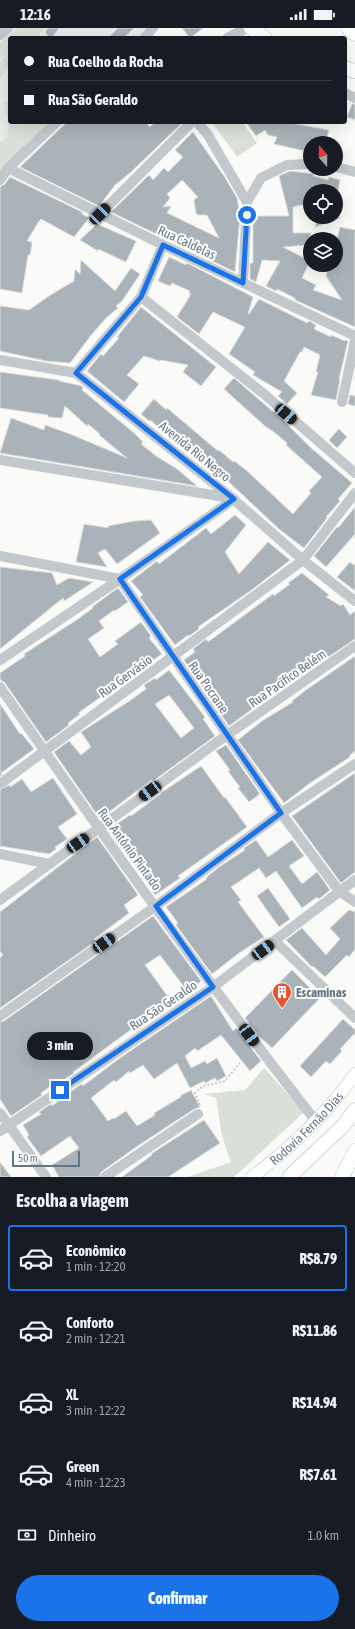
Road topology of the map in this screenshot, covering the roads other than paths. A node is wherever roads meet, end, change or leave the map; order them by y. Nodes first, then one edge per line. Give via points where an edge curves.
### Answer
1 (8, 28) edge
2 (153, 28) edge
3 (247, 28) edge
4 (251, 28) edge
5 (348, 28) edge
6 (355, 34) edge
7 (0, 35) edge
8 (146, 36) edge
9 (231, 36) edge
10 (262, 36) edge
11 (55, 124) edge
12 (190, 124) edge
13 (199, 124) edge
14 (303, 164) edge
15 (8, 168) junction
16 (343, 169) edge
17 (355, 172) edge
18 (0, 180) edge
19 (248, 202) junction
20 (100, 214) junction
21 (163, 245) junction
22 (243, 283) junction
23 (141, 297) junction
24 (355, 336) edge
25 (355, 341) edge
26 (0, 360) edge
27 (76, 373) junction
28 (342, 402) dead end
29 (0, 460) edge
30 (355, 473) edge
31 (355, 493) edge
32 (233, 499) junction
33 (0, 556) edge
34 (303, 560) junction
35 (120, 579) junction
36 (355, 601) edge
37 (355, 646) edge
38 (173, 657) junction
39 (0, 660) edge
40 (0, 687) edge
41 (227, 735) junction
42 (44, 751) junction
43 (355, 764) edge
44 (0, 784) edge
45 (281, 813) junction
46 (99, 828) junction
47 (0, 854) edge
48 (49, 864) junction
49 (355, 880) edge
50 (339, 891) junction
51 (0, 900) edge
52 (355, 902) edge
53 (156, 906) junction
54 (275, 941) junction
55 (213, 987) junction
56 (0, 1016) edge
57 (355, 1018) edge
58 (355, 1074) edge
59 (355, 1110) edge
60 (0, 1113) edge
61 (198, 1114) road end
62 (315, 1120) junction
63 (4, 1128) edge
64 (355, 1151) edge
65 (46, 1177) edge
66 (105, 1177) edge
67 (252, 1177) edge
68 (289, 1177) edge
69 (342, 1177) edge

1 - 7 street
2 - 8 street
3 - 9 street
4 - 10 highway
5 - 6 highway
11 - 15 street
12 - 20 street
13 - 19 street
14 - 19 street via 287,164 261,178
15 - 18 street
15 - 20 street, Rua Caldelas
16 - 17 street
19 - 22 street
20 - 21 street, Rua Caldelas
21 - 22 street, Rua Caldelas
21 - 23 street
22 - 24 street, Rua Caldelas
23 - 27 street
23 - 30 street via 264,394
25 - 28 street
26 - 27 street, Avenida Rio Negro
27 - 32 street, Avenida Rio Negro
29 - 32 street
31 - 34 street, Rua Gervásio
32 - 34 street, Avenida Rio Negro
32 - 35 street
33 - 35 street
34 - 36 street, Avenida Rio Negro
34 - 38 street, Rua Gervásio
35 - 38 street, Rua Pocrane
35 - 39 street
37 - 41 street, Rua Pacífico Belém
38 - 41 street, Rua Pocrane
38 - 42 street, Rua Gervásio
40 - 42 street, Rua Antônio Pintado
41 - 45 street, Rua Pocrane
41 - 46 street, Rua Pacífico Belém
42 - 44 street, Rua Gervásio
42 - 46 street, Rua Antônio Pintado
43 - 45 street
45 - 50 street, Rua Pocrane
45 - 53 street
46 - 48 street, Rua Pacífico Belém
46 - 53 street, Rua Antônio Pintado
47 - 48 street
48 - 51 street, Rua Pacífico Belém
49 - 50 street, Rua São Geraldo
50 - 52 street, Rua Pocrane
50 - 54 street, Rua São Geraldo
53 - 55 street, Rua Antônio Pintado
53 - 56 street
54 - 55 street, Rua São Geraldo
54 - 57 street
55 - 62 street, Rua Antônio Pintado
55 - 63 street, Rua São Geraldo
58 - 62 main road, Rodovia Fernão Dias
59 - 68 highway, Rodovia Fernão Dias via 343,1126
60 - 63 street
61 - 66 street
62 - 67 main road, Rodovia Fernão Dias
63 - 65 street
64 - 69 highway

